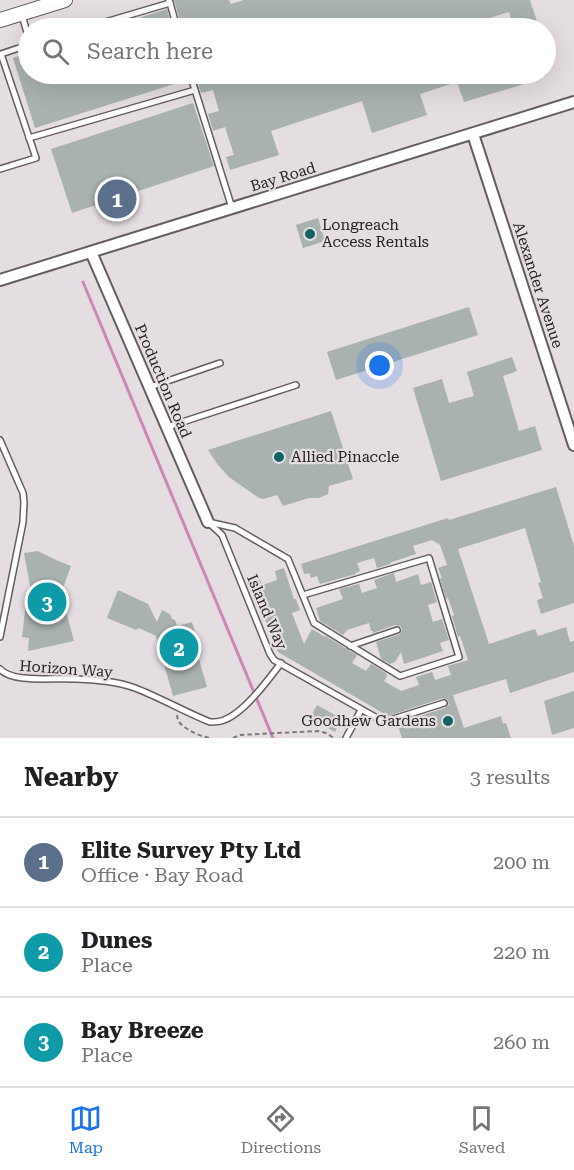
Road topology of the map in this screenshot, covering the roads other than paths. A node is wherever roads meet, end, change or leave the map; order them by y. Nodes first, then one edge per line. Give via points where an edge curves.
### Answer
1 (65, 0) edge
2 (170, 2) edge
3 (22, 13) junction
4 (23, 18) edge
5 (118, 18) edge
6 (174, 18) edge
7 (0, 20) edge
8 (18, 48) edge
9 (193, 84) edge
10 (195, 90) junction
11 (574, 102) edge
12 (473, 134) junction
13 (29, 138) junction
14 (0, 169) edge
15 (232, 208) junction
16 (91, 252) junction
17 (0, 280) edge
18 (220, 363) dead end
19 (296, 385) dead end
20 (150, 387) junction
21 (167, 427) junction
22 (0, 440) edge
23 (574, 445) edge
24 (208, 522) junction
25 (303, 595) junction
26 (397, 630) dead end
27 (0, 637) edge
28 (350, 646) junction
29 (279, 666) junction
30 (0, 669) edge
31 (444, 703) dead end
32 (361, 710) junction
33 (346, 738) edge

1 - 3 street
2 - 5 lane
2 - 6 lane
3 - 4 lane
3 - 7 street
8 - 13 lane via 1,54
9 - 10 lane
10 - 13 lane
10 - 15 lane
11 - 12 street, Bay Road
12 - 15 street, Bay Road
12 - 23 street, Alexander Avenue
13 - 14 lane via 36,158
15 - 16 street, Bay Road
16 - 17 street, Bay Road
16 - 20 street, Production Road
18 - 20 lane
19 - 21 lane
20 - 21 street, Production Road
21 - 24 street, Production Road
22 - 27 lane via 24,502
24 - 25 lane via 235,528 288,559
24 - 29 lane, Island Way via 222,535 270,654
25 - 28 lane via 314,622
25 - 28 lane via 429,558 459,657 400,676
26 - 28 lane
29 - 30 lane, Horizon Way via 232,717 210,722 133,688 74,678 13,677
29 - 32 lane, Island Way
31 - 32 lane, Island Way via 384,722
32 - 33 lane

